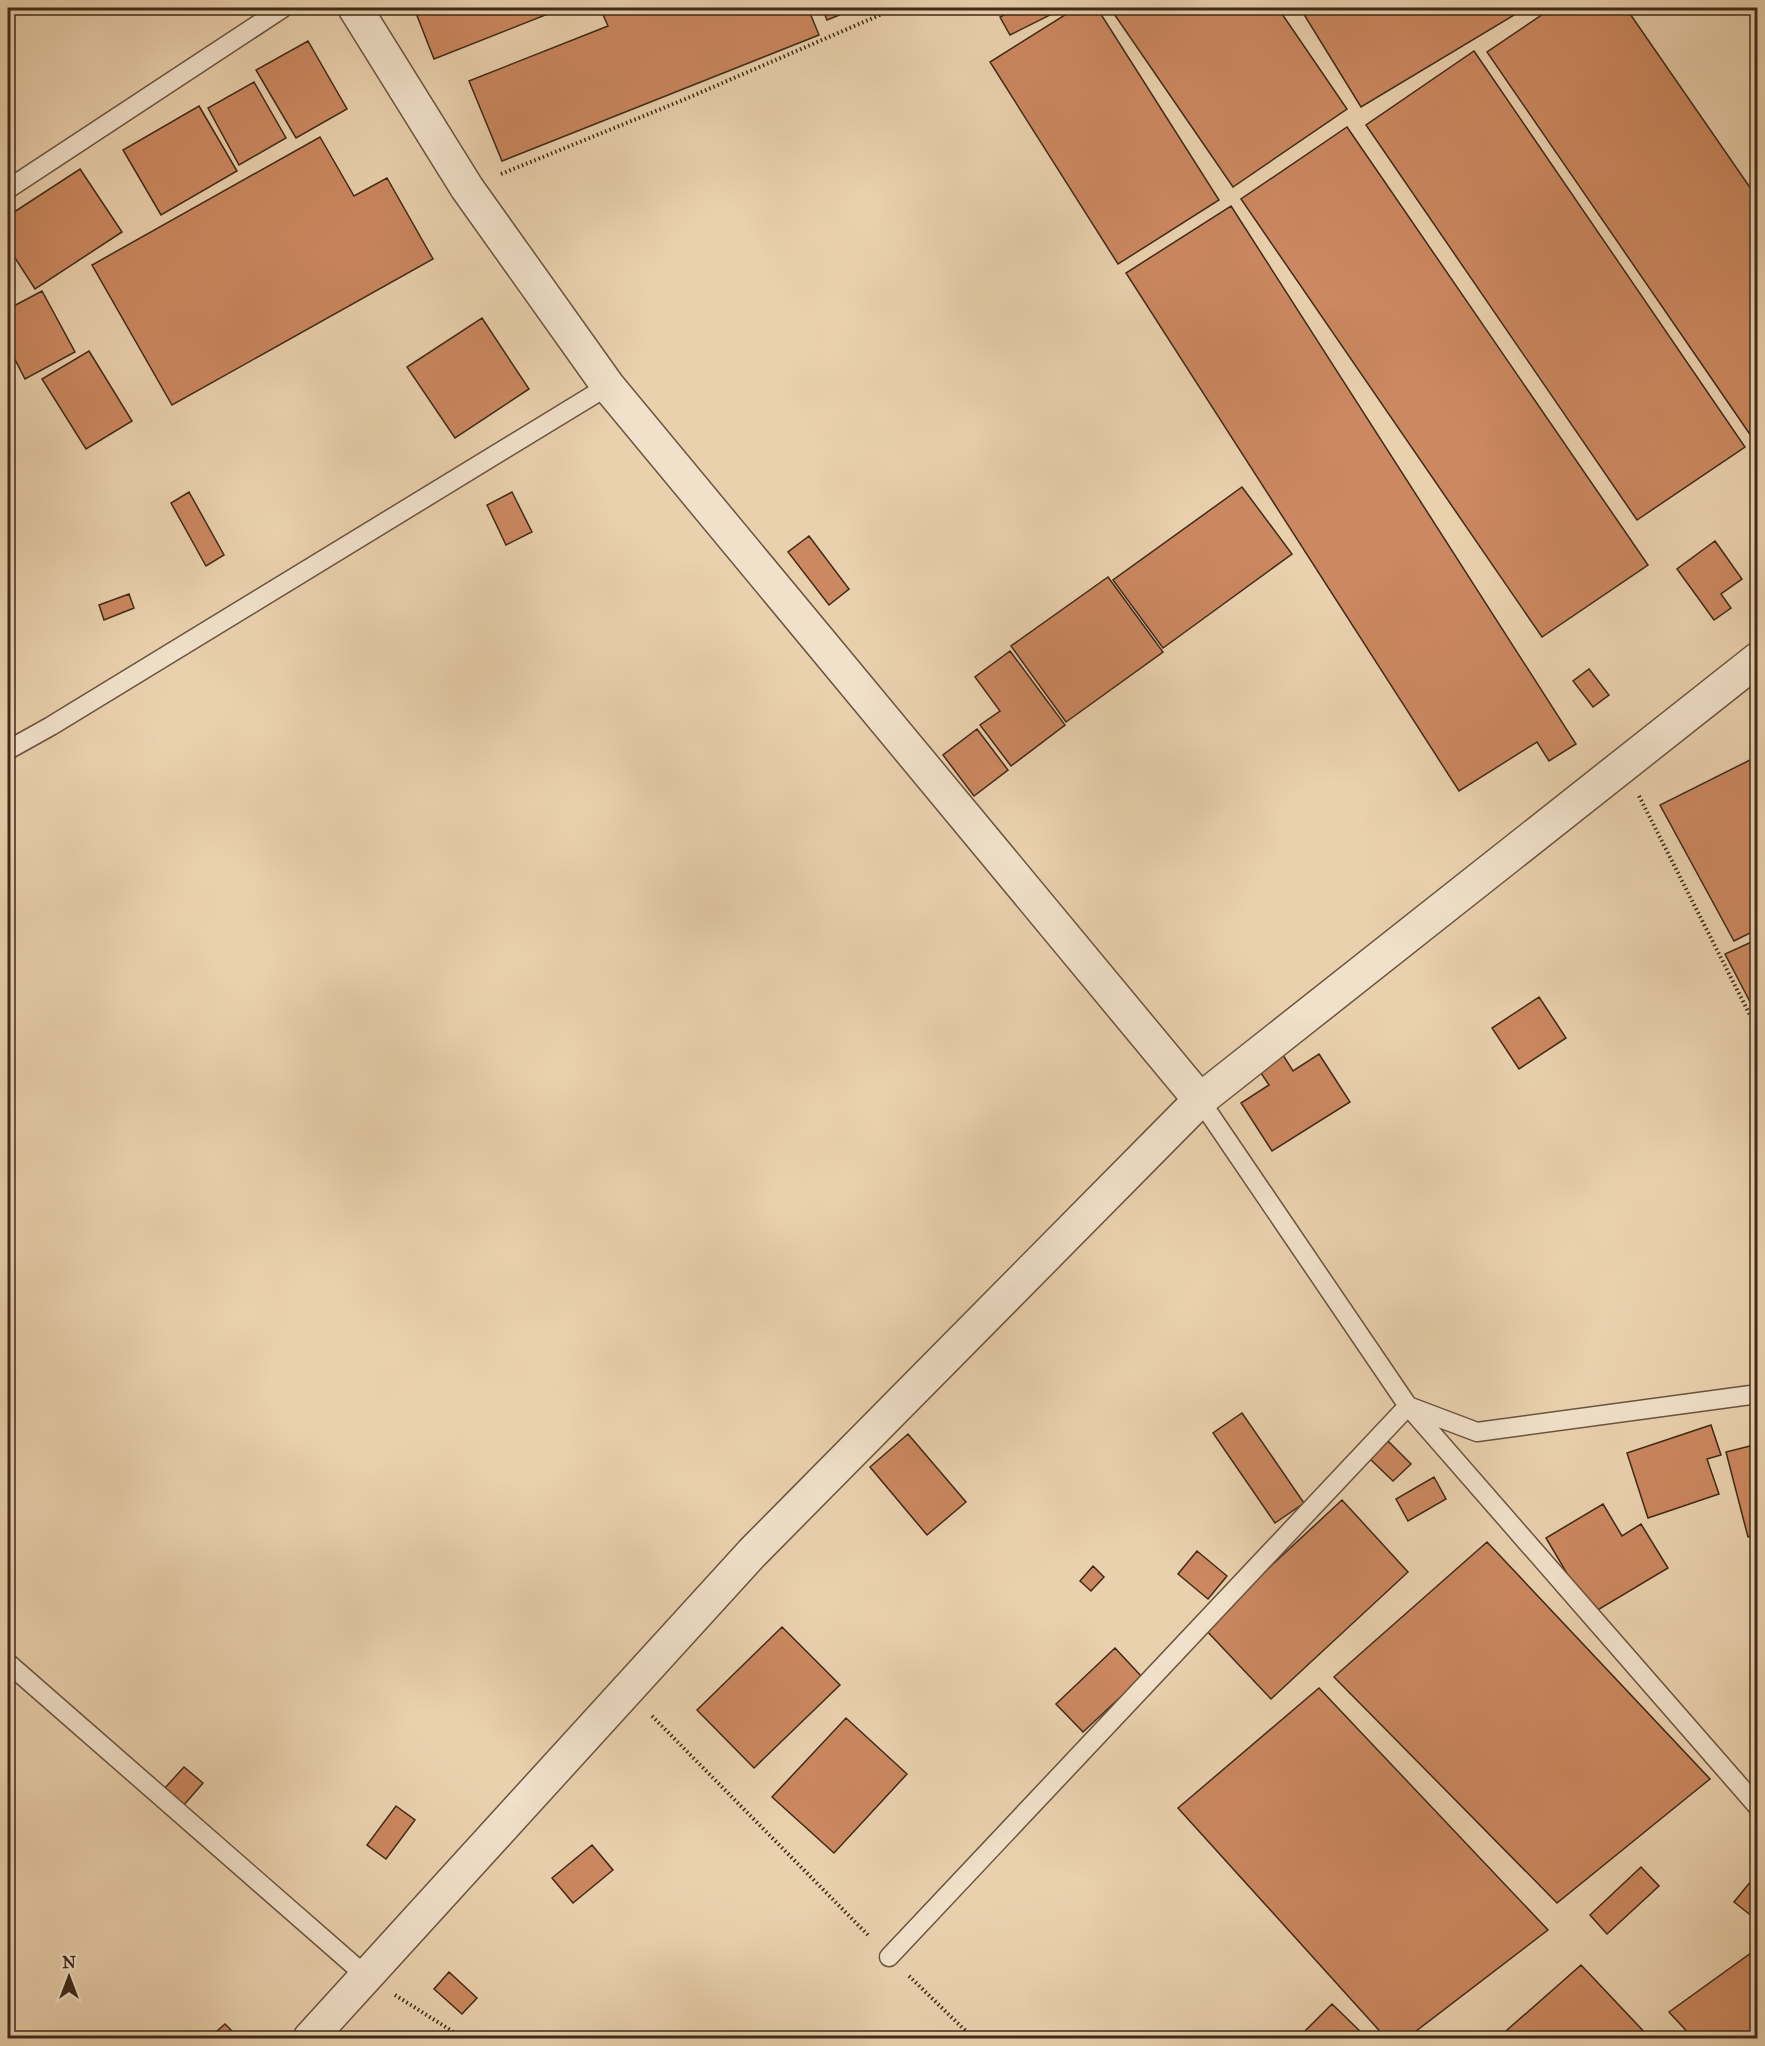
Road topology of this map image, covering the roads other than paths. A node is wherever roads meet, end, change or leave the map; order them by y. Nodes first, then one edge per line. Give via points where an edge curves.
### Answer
1 (283, 8) edge
2 (355, 8) edge
3 (8, 189) edge
4 (608, 386) junction
5 (1758, 659) edge
6 (8, 750) edge
7 (1200, 1100) junction
8 (1758, 1394) edge
9 (1408, 1406) junction
10 (8, 1663) edge
11 (1758, 1807) edge
12 (889, 1957) road end
13 (366, 1976) junction
14 (310, 2038) edge

1 - 3 lane
2 - 4 street via 467,188
4 - 6 lane
4 - 7 street
5 - 7 street
7 - 9 lane
7 - 13 street via 752,1553
8 - 9 lane via 1477,1432
9 - 11 lane
9 - 12 lane
10 - 13 lane
13 - 14 street

